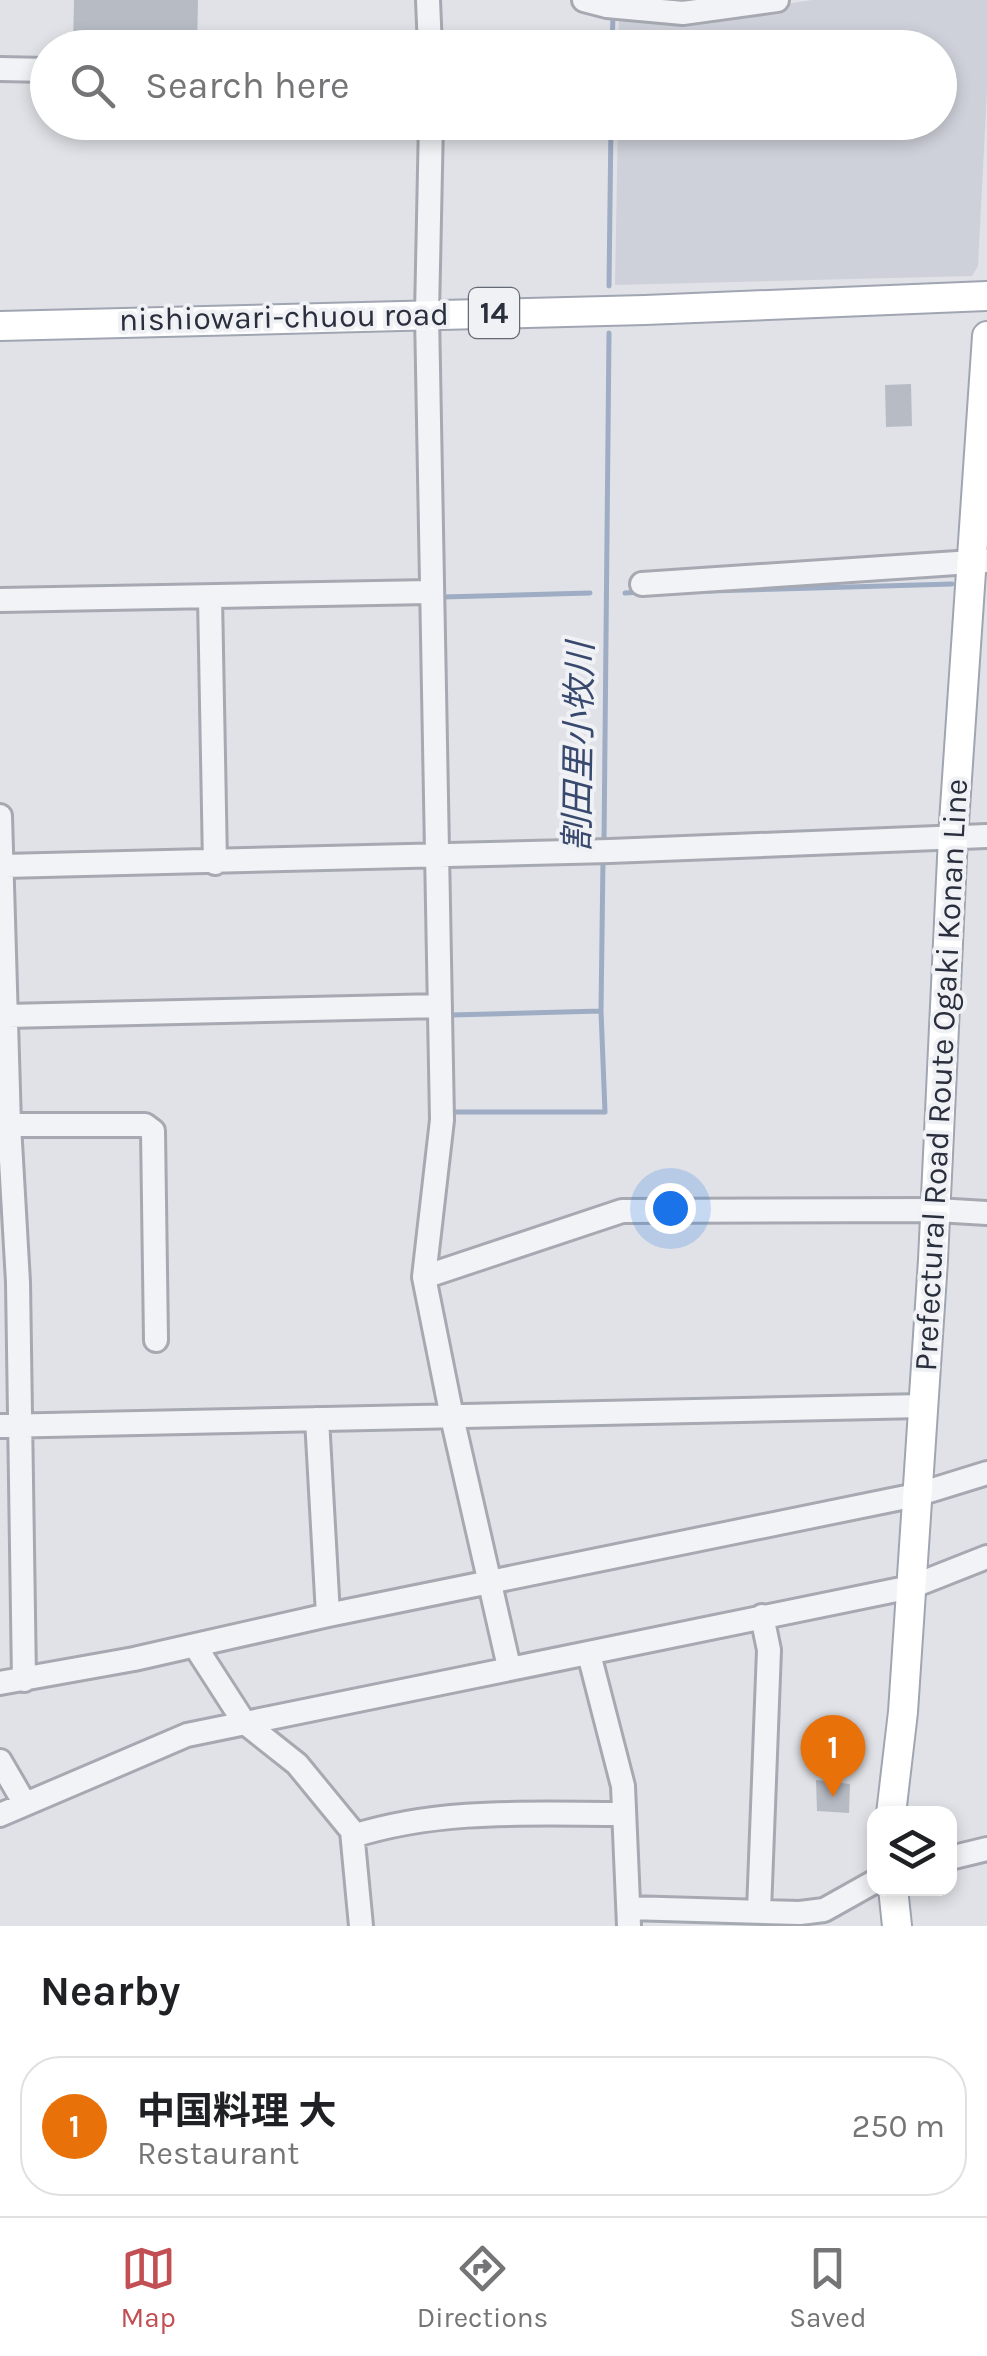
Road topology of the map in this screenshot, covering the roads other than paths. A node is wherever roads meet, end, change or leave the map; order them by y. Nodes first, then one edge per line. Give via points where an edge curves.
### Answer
1 (428, 0) edge
2 (777, 0) edge
3 (604, 4) edge
4 (429, 30) edge
5 (0, 70) edge
6 (30, 70) edge
7 (431, 140) edge
8 (987, 296) edge
9 (427, 314) junction
10 (0, 326) edge
11 (987, 336) edge
12 (980, 561) edge
13 (642, 584) dead end
14 (430, 592) junction
15 (210, 597) junction
16 (0, 600) edge
17 (1, 823) edge
18 (987, 836) edge
19 (953, 837) junction
20 (438, 854) junction
21 (216, 863) junction
22 (4, 866) junction
23 (2, 909) edge
24 (440, 1006) junction
25 (7, 1016) junction
26 (6, 1114) edge
27 (936, 1210) junction
28 (987, 1213) edge
29 (424, 1277) junction
30 (9, 1282) edge
31 (156, 1340) dead end
32 (922, 1406) junction
33 (452, 1417) junction
34 (317, 1420) junction
35 (10, 1426) edge
36 (987, 1473) edge
37 (916, 1495) junction
38 (987, 1556) edge
39 (490, 1582) junction
40 (911, 1587) junction
41 (328, 1615) junction
42 (762, 1616) junction
43 (195, 1646) junction
44 (588, 1654) junction
45 (509, 1667) junction
46 (24, 1680) junction
47 (0, 1683) edge
48 (244, 1722) junction
49 (0, 1762) edge
50 (25, 1804) junction
51 (892, 1806) edge
52 (624, 1814) junction
53 (0, 1815) edge
54 (353, 1836) junction
55 (987, 1849) edge
56 (957, 1856) edge
57 (867, 1886) edge
58 (893, 1896) edge
59 (759, 1911) junction
60 (629, 1917) edge
61 (361, 1926) edge
62 (896, 1926) edge

1 - 4 street
2 - 3 street via 683,13
5 - 6 street
7 - 9 street
8 - 9 main road, nishiowari-chuou road / 14
9 - 10 main road, nishiowari-chuou road / 14
9 - 14 street
11 - 12 main road, Prefectural Road Route Ogaki Konan Line
12 - 13 street
12 - 19 main road, Prefectural Road Route Ogaki Konan Line
14 - 15 street
14 - 20 street
15 - 16 street
15 - 21 street
17 - 22 street
18 - 19 street
19 - 20 street
19 - 27 main road, Prefectural Road Route Ogaki Konan Line
20 - 21 street
20 - 24 street
21 - 22 street
22 - 23 street
23 - 25 street
24 - 25 street
24 - 29 street via 442,1120
25 - 26 street
26 - 30 street
26 - 31 street via 145,1125 153,1131
27 - 28 street
27 - 29 street via 622,1210
27 - 32 main road, Prefectural Road Route Ogaki Konan Line
29 - 33 street
30 - 35 street
32 - 33 street
32 - 37 main road, Prefectural Road Route Ogaki Konan Line
33 - 34 street
33 - 39 street
34 - 35 street
34 - 41 street
35 - 46 street
36 - 37 street
37 - 39 street
37 - 40 main road, Prefectural Road Route Ogaki Konan Line
38 - 40 street
39 - 41 street
39 - 45 street
40 - 42 street
40 - 51 main road, Prefectural Road Route Ogaki Konan Line
41 - 43 street
42 - 44 street
42 - 59 street via 769,1650
43 - 46 street
43 - 48 street
44 - 45 street
44 - 52 street via 623,1786
45 - 48 street
46 - 47 street
48 - 50 street via 187,1735
48 - 54 street via 297,1764
49 - 50 street
50 - 53 street
52 - 54 street via 432,1817
52 - 60 street
54 - 61 street
55 - 56 street
57 - 59 street via 824,1910
58 - 62 main road
59 - 60 street

